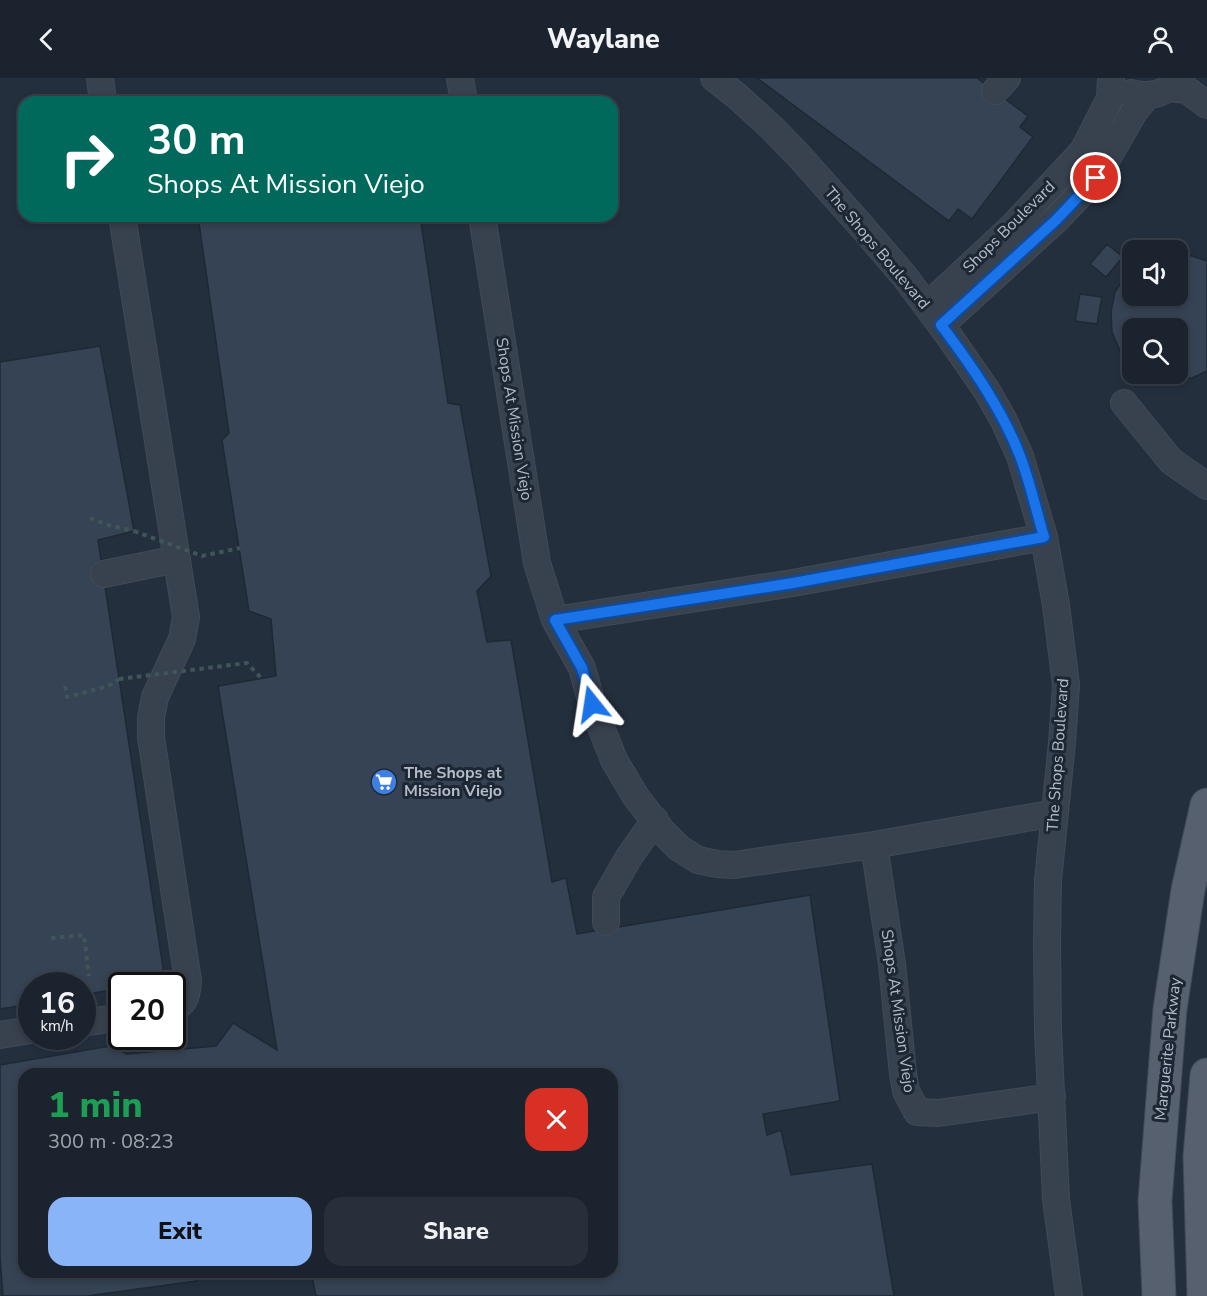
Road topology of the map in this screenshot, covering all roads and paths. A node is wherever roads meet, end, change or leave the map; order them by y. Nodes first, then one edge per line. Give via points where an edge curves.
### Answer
1 (99, 78) edge
2 (460, 78) edge
3 (714, 78) edge
4 (1111, 78) edge
5 (1165, 87) edge
6 (102, 96) edge
7 (463, 96) edge
8 (1207, 105) edge
9 (123, 222) edge
10 (483, 222) edge
11 (934, 315) junction
12 (1124, 403) dead end
13 (1207, 486) edge
14 (90, 518) dead end
15 (1044, 537) junction
16 (240, 548) dead end
17 (177, 559) junction
18 (104, 574) dead end
19 (555, 620) junction
20 (261, 678) dead end
21 (65, 686) dead end
22 (1207, 806) edge
23 (1055, 813) junction
24 (655, 820) junction
25 (873, 845) junction
26 (606, 922) dead end
27 (51, 938) dead end
28 (89, 972) edge
29 (186, 999) edge
30 (18, 1032) edge
31 (0, 1035) edge
32 (1207, 1075) edge
33 (1052, 1097) junction
34 (1069, 1296) edge
35 (1159, 1296) edge
36 (1204, 1296) edge

1 - 6 street
2 - 7 street
3 - 11 street, The Shops Boulevard via 800,157
4 - 5 street, Shops Boulevard via 1131,92
4 - 11 street, Shops Boulevard via 1110,98 1083,152
5 - 8 street, Shops Boulevard via 1187,90
5 - 11 street, Shops Boulevard via 1134,112 1096,178 1056,220
9 - 17 street
10 - 19 street, Shops At Mission Viejo via 537,563
11 - 15 street, The Shops Boulevard via 1003,419 1020,456
12 - 13 street via 1171,461
14 - 16 path, bridge via 202,555
15 - 19 street via 793,583
15 - 23 street, The Shops Boulevard via 1066,685
17 - 18 street
17 - 29 street via 186,617 182,639 155,697 151,737 188,981
19 - 24 street, Shops At Mission Viejo via 582,668 614,760
20 - 21 path, bridge via 247,663 119,679 108,686 67,697
22 - 35 main road, Marguerite Parkway via 1188,890 1170,1009 1155,1201
23 - 25 street, Shops At Mission Viejo
23 - 33 street, The Shops Boulevard via 1048,891
24 - 25 street, Shops At Mission Viejo via 679,848 698,860 717,864 734,865
24 - 26 street via 606,897
25 - 33 street, Shops At Mission Viejo via 892,964 903,1074 906,1091 917,1112 938,1113
27 - 28 path via 84,935
30 - 31 street
32 - 36 main road via 1200,1156
33 - 34 street, The Shops Boulevard via 1056,1199

